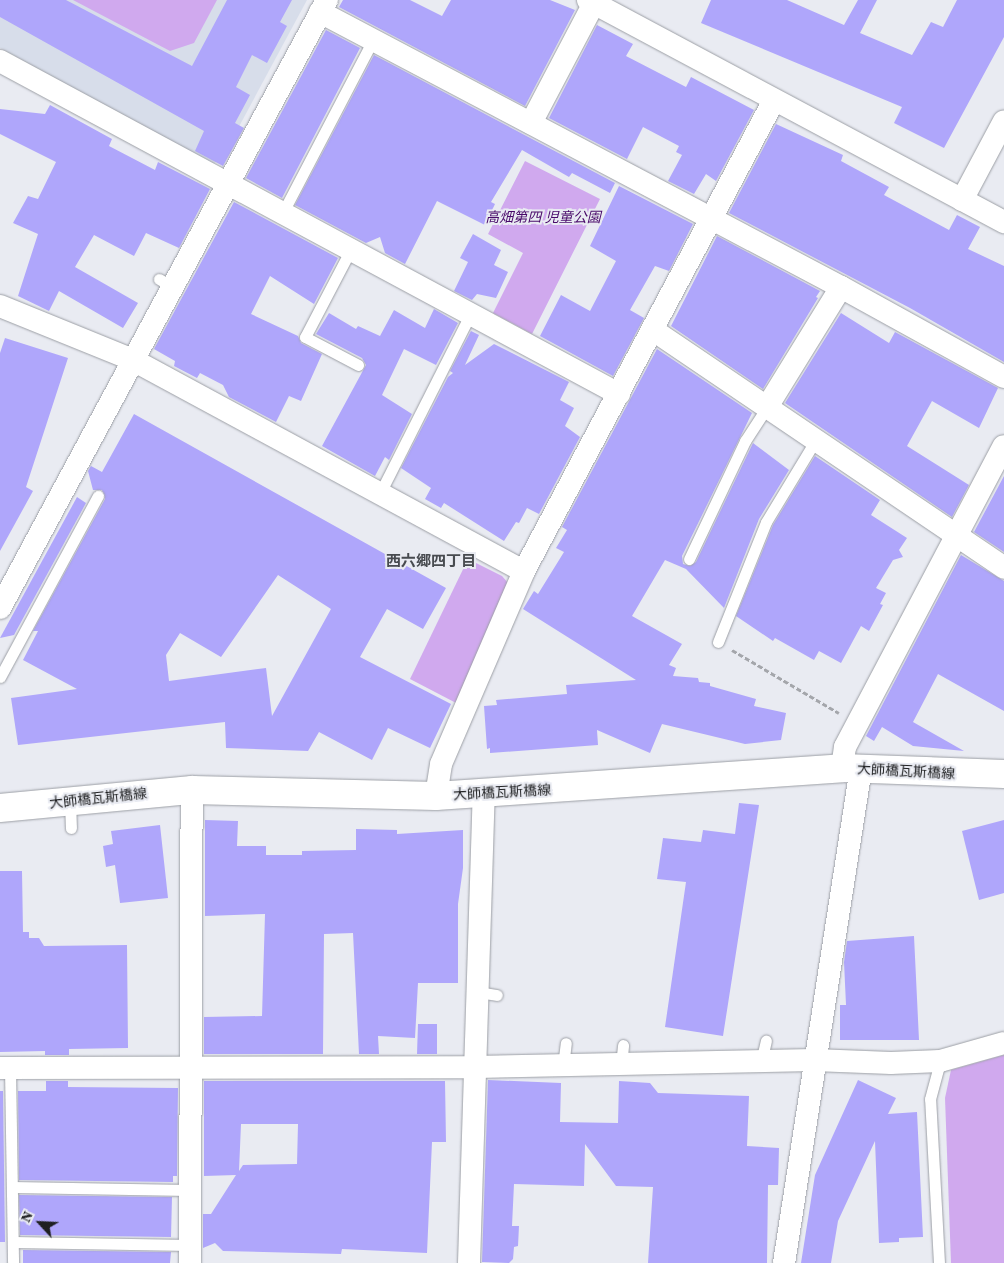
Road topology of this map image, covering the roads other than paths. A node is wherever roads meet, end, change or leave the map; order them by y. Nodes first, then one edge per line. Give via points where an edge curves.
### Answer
1 (591, 2) edge
2 (323, 6) edge
3 (373, 40) junction
4 (0, 61) edge
5 (774, 100) junction
6 (1004, 122) edge
7 (531, 123) junction
8 (227, 185) junction
9 (962, 200) junction
10 (282, 214) junction
11 (712, 219) junction
12 (1004, 222) edge
13 (350, 251) junction
14 (841, 287) junction
15 (0, 306) edge
16 (470, 315) junction
17 (654, 330) junction
18 (133, 360) junction
19 (358, 365) dead end
20 (1004, 377) edge
21 (619, 394) junction
22 (767, 407) junction
23 (815, 441) junction
24 (1004, 446) edge
25 (380, 493) junction
26 (98, 496) dead end
27 (956, 537) junction
28 (689, 559) dead end
29 (1004, 568) edge
30 (524, 571) junction
31 (8, 573) edge
32 (0, 608) edge
33 (718, 642) road end
34 (0, 676) edge
35 (852, 768) junction
36 (1004, 774) edge
37 (192, 790) junction
38 (484, 794) junction
39 (436, 796) junction
40 (70, 801) junction
41 (0, 808) edge
42 (71, 828) dead end
43 (566, 1042) dead end
44 (1004, 1043) edge
45 (814, 1060) junction
46 (940, 1061) junction
47 (563, 1066) junction
48 (190, 1067) junction
49 (475, 1067) junction
50 (5, 1068) edge
51 (12, 1187) junction
52 (189, 1190) junction
53 (13, 1242) junction
54 (190, 1254) edge
55 (13, 1263) edge
56 (469, 1263) edge
57 (784, 1263) edge
58 (939, 1263) edge

1 - 5 street
1 - 7 street
2 - 3 street
2 - 8 street
3 - 7 street
3 - 10 lane
4 - 8 street
5 - 9 street
5 - 11 street
6 - 9 street
7 - 11 street
8 - 10 street
8 - 18 street via 166,283
9 - 12 street
10 - 13 street
11 - 14 street
11 - 17 street
13 - 16 street
13 - 19 lane via 305,338
14 - 20 street
14 - 22 street
15 - 18 street
16 - 21 street
16 - 25 lane
17 - 21 street
17 - 22 street
18 - 25 street
18 - 31 street
21 - 30 street
22 - 23 street
22 - 28 lane via 745,441
23 - 27 street
23 - 33 lane via 766,522
24 - 27 street
25 - 30 street
26 - 34 lane
27 - 29 street
27 - 35 street via 845,747
30 - 39 street via 441,764
31 - 32 street
35 - 36 street, 大師橋瓦斯橋線
35 - 38 street, 大師橋瓦斯橋線
35 - 45 street
37 - 39 street, 大師橋瓦斯橋線
37 - 40 street, 大師橋瓦斯橋線
37 - 48 street
38 - 39 street, 大師橋瓦斯橋線
38 - 49 street via 487,994
40 - 41 street, 大師橋瓦斯橋線
40 - 42 lane
43 - 47 lane
44 - 46 street
45 - 46 street
45 - 47 street via 763,1051 622,1055
45 - 57 street
46 - 58 lane via 930,1099
47 - 49 street
48 - 49 street
48 - 50 street
48 - 52 street
49 - 56 street
50 - 51 lane
51 - 52 lane
51 - 53 lane
52 - 54 street
53 - 54 lane
53 - 55 lane

